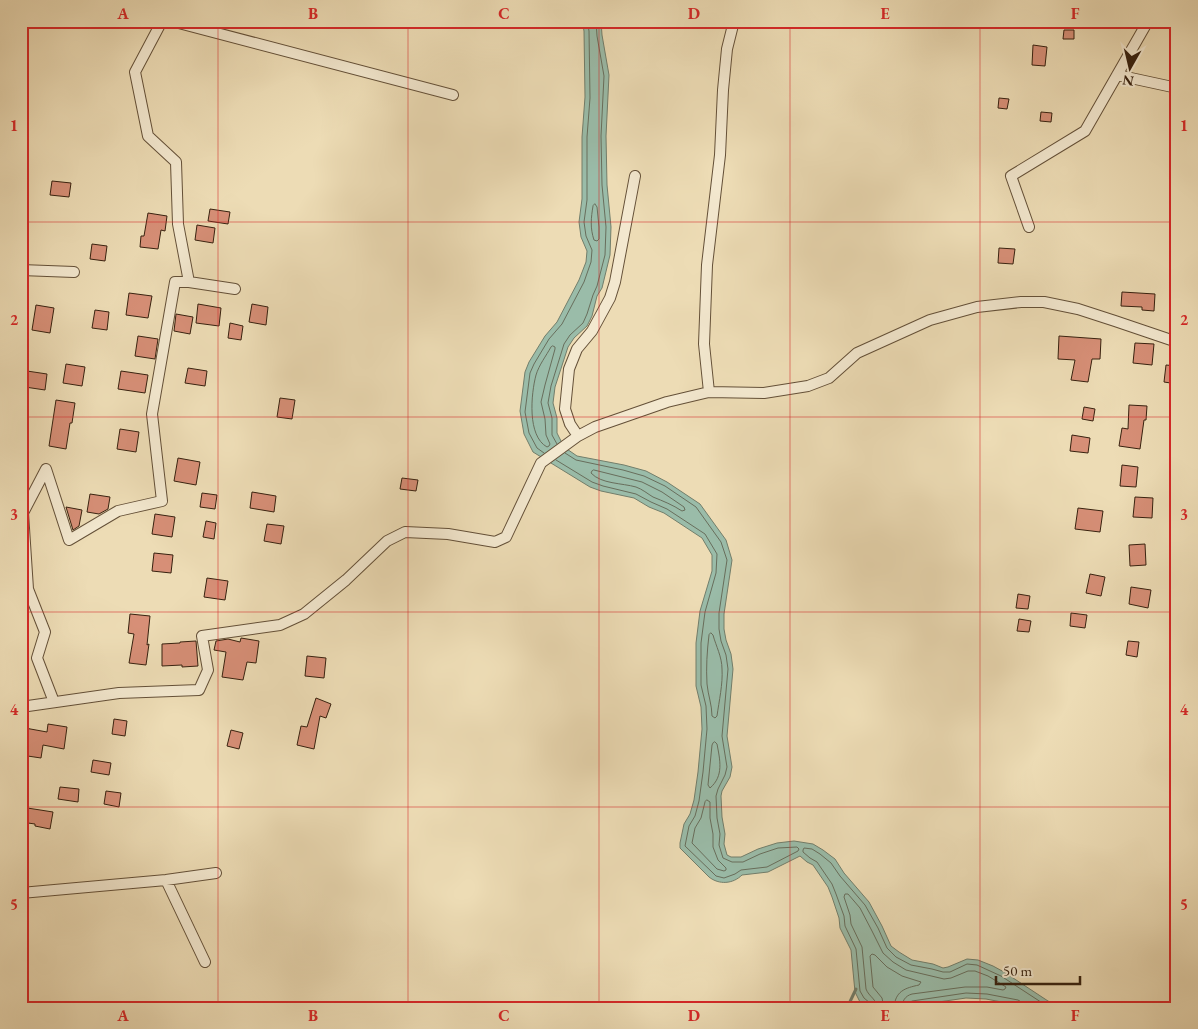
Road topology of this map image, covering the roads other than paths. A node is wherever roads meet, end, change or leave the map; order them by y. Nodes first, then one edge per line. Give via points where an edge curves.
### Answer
1 (162, 21) edge
2 (171, 21) edge
3 (734, 21) edge
4 (1148, 21) edge
5 (1117, 75) junction
6 (1177, 88) edge
7 (453, 95) dead end
8 (635, 176) dead end
9 (1029, 227) dead end
10 (21, 270) edge
11 (74, 272) dead end
12 (189, 282) junction
13 (235, 289) dead end
14 (1177, 342) edge
15 (709, 392) junction
16 (575, 438) junction
17 (54, 702) junction
18 (21, 707) edge
19 (216, 872) dead end
20 (166, 880) junction
21 (21, 893) edge
22 (205, 962) dead end

1 - 12 street via 135,72 148,136 176,162 178,224
2 - 7 street
3 - 15 street via 727,50 720,156 707,265 704,344
4 - 5 street
5 - 6 street
5 - 9 street via 1085,131 1011,176
8 - 16 street via 616,282 569,369 565,409
10 - 11 street
12 - 13 street
12 - 17 street via 176,282 152,414 162,501 118,511 69,540 46,469 23,512 28,589 45,632 37,658
14 - 15 street via 1078,309 1044,302 1021,302 977,307 930,320 857,353 829,378 808,386 764,393
15 - 16 street via 667,402 595,427
16 - 17 street via 541,463 506,537 495,542 448,534 404,532 387,541 304,614 280,625 202,636 208,670 199,690 119,693
17 - 18 street
19 - 20 street
20 - 21 street
20 - 22 street

